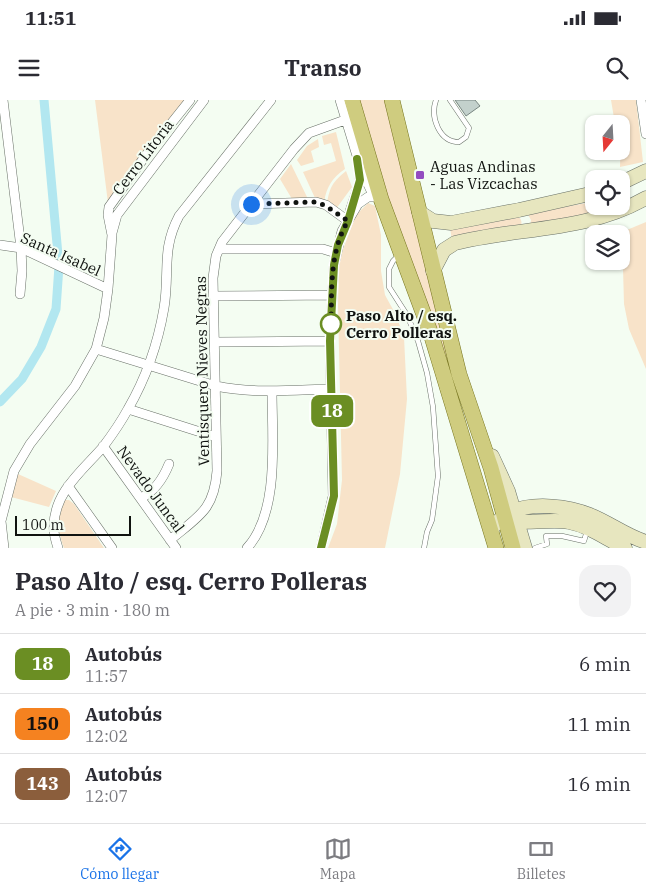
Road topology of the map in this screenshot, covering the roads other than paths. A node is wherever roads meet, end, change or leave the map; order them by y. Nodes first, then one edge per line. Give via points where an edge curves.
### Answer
1 (3, 100) edge
2 (190, 100) edge
3 (204, 100) edge
4 (271, 100) edge
5 (340, 100) edge
6 (352, 100) edge
7 (392, 100) edge
8 (436, 100) edge
9 (450, 100) edge
10 (642, 100) edge
11 (345, 120) junction
12 (646, 134) edge
13 (357, 159) junction
14 (646, 171) edge
15 (630, 179) edge
16 (585, 195) edge
17 (378, 198) junction
18 (646, 198) edge
19 (251, 204) junction
20 (630, 206) edge
21 (519, 210) junction
22 (419, 212) junction
23 (588, 215) edge
24 (348, 221) junction
25 (524, 232) junction
26 (112, 235) junction
27 (1, 244) edge
28 (21, 248) junction
29 (219, 249) junction
30 (336, 253) junction
31 (401, 253) junction
32 (433, 271) junction
33 (108, 289) junction
34 (20, 294) dead end
35 (332, 295) junction
36 (214, 296) junction
37 (330, 341) junction
38 (215, 342) junction
39 (96, 349) junction
40 (149, 364) junction
41 (216, 386) junction
42 (331, 389) junction
43 (272, 391) junction
44 (128, 409) junction
45 (457, 420) junction
46 (216, 437) junction
47 (103, 446) junction
48 (169, 464) dead end
49 (68, 486) junction
50 (140, 498) junction
51 (554, 513) junction
52 (512, 516) junction
53 (587, 527) junction
54 (491, 530) junction
55 (170, 540) junction
56 (646, 542) edge
57 (4, 548) edge
58 (58, 548) edge
59 (112, 548) edge
60 (176, 548) edge
61 (247, 548) edge
62 (321, 548) edge
63 (424, 548) edge
64 (496, 548) edge
65 (514, 548) edge
66 (525, 548) edge
67 (536, 548) edge
68 (625, 548) edge

1 - 28 street
2 - 26 street via 109,207
3 - 26 street, Cerro Litoria via 117,215
4 - 40 street via 174,226 167,248 164,308
5 - 11 street
6 - 17 main road
7 - 22 main road
8 - 9 lane via 433,109 441,133 448,140 459,142 466,137 469,128
10 - 12 street
11 - 13 street
11 - 19 street, Ventisquero Nieves Negras via 303,138
13 - 17 street
13 - 24 street via 360,180
14 - 15 street
16 - 21 street
17 - 24 street via 362,200
17 - 31 main road
18 - 20 street
19 - 24 street via 316,202
19 - 29 street, Ventisquero Nieves Negras
21 - 22 street via 445,223 433,221
21 - 25 street via 528,219
22 - 32 main road
23 - 25 street
24 - 30 street
25 - 32 street via 451,245
26 - 33 street
27 - 28 street, Santa Isabel
28 - 33 street, Santa Isabel
28 - 34 street
29 - 30 street via 323,249
29 - 36 street, Ventisquero Nieves Negras via 214,271
30 - 35 street
31 - 45 main road via 425,315
31 - 63 lane via 389,269 389,287 408,315 418,341 434,415 438,476 432,520
32 - 52 main road via 464,391
33 - 39 street
35 - 36 street
35 - 37 street
36 - 38 street, Ventisquero Nieves Negras
37 - 38 street
37 - 42 street
38 - 41 street, Ventisquero Nieves Negras
39 - 40 street
39 - 57 street via 75,386 30,444 14,471 1,521
40 - 41 street
40 - 44 street
41 - 43 street via 249,392
41 - 46 street, Ventisquero Nieves Negras
42 - 43 street
42 - 62 street via 334,496
43 - 61 street via 268,508
44 - 46 street
44 - 47 street
45 - 52 main road via 479,458 494,506
45 - 54 main road
46 - 55 street, Ventisquero Nieves Negras via 216,488 211,501 204,512
47 - 49 street
47 - 50 street, Nevado Juncal
48 - 50 street via 156,488
49 - 58 street via 54,520
49 - 59 street
50 - 55 street, Nevado Juncal
51 - 52 street via 531,508
51 - 53 street
51 - 56 street via 572,509
52 - 54 street
52 - 65 main road
52 - 66 street
53 - 67 lane via 584,542 546,536 547,544
53 - 68 street
54 - 64 main road
55 - 60 street, Nevado Juncal

